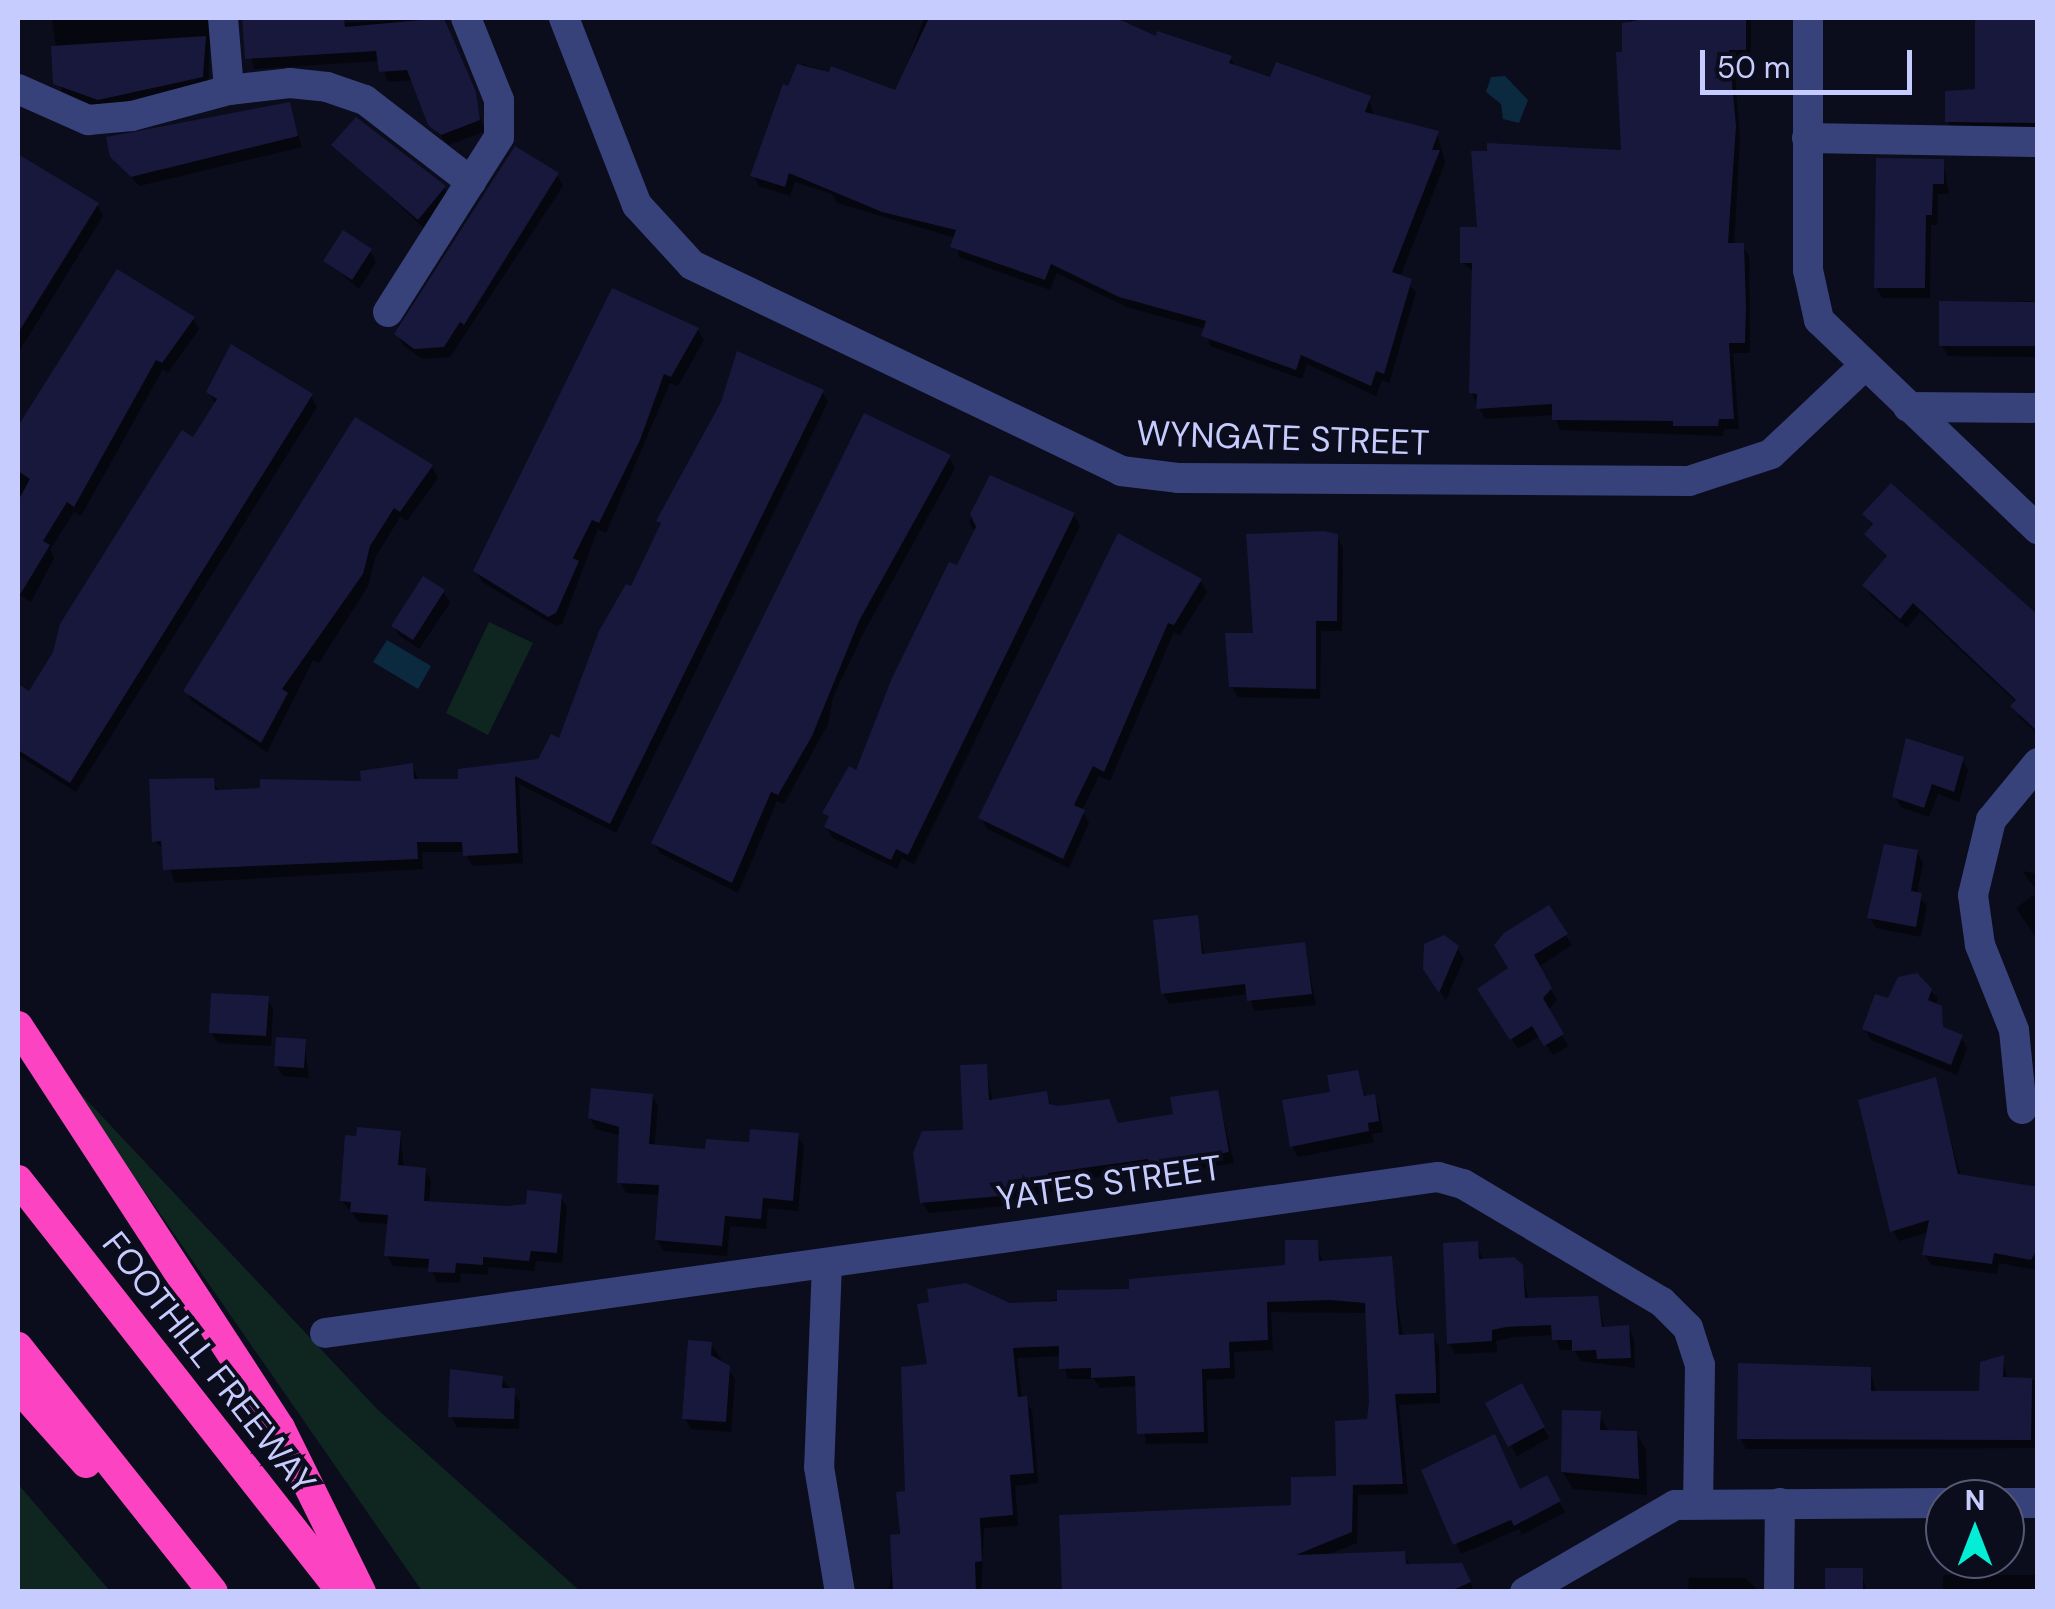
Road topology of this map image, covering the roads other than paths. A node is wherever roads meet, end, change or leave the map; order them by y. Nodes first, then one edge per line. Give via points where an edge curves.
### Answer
1 (223, 18) edge
2 (466, 18) edge
3 (564, 18) edge
4 (1808, 18) edge
5 (18, 89) edge
6 (229, 90) junction
7 (1807, 138) junction
8 (2038, 142) edge
9 (471, 182) junction
10 (388, 312) dead end
11 (1863, 368) junction
12 (1908, 407) junction
13 (2038, 408) edge
14 (2038, 529) edge
15 (2038, 763) edge
16 (18, 1026) edge
17 (2022, 1109) dead end
18 (18, 1180) edge
19 (827, 1263) junction
20 (325, 1333) dead end
21 (18, 1347) edge
22 (18, 1387) edge
23 (1698, 1503) junction
24 (1780, 1503) junction
25 (1925, 1503) edge
26 (201, 1592) edge
27 (213, 1592) edge
28 (342, 1592) edge
29 (360, 1592) edge
30 (840, 1592) edge
31 (1525, 1592) edge
32 (1779, 1592) edge

1 - 6 street
2 - 9 street via 500,100 500,137
3 - 11 street, WYNGATE STREET via 637,206 656,234 692,265 1120,471 1194,478 1689,481 1772,454
4 - 7 street
5 - 6 street via 88,120 132,116
6 - 9 street via 290,83 364,100
7 - 8 street
7 - 11 street via 1814,306 1825,330
9 - 10 street
11 - 12 street
12 - 13 street
12 - 14 street
15 - 17 street via 1991,820 1973,895 1980,945 2014,1030
16 - 29 highway via 280,1428
18 - 28 highway, FOOTHILL FREEWAY
19 - 20 street, YATES STREET
19 - 23 street, YATES STREET via 1438,1177 1463,1184 1662,1302 1688,1328 1700,1365
19 - 30 street via 819,1468
21 - 27 highway
22 - 26 highway
23 - 24 street
23 - 31 street via 1651,1513
24 - 25 street
24 - 32 street

